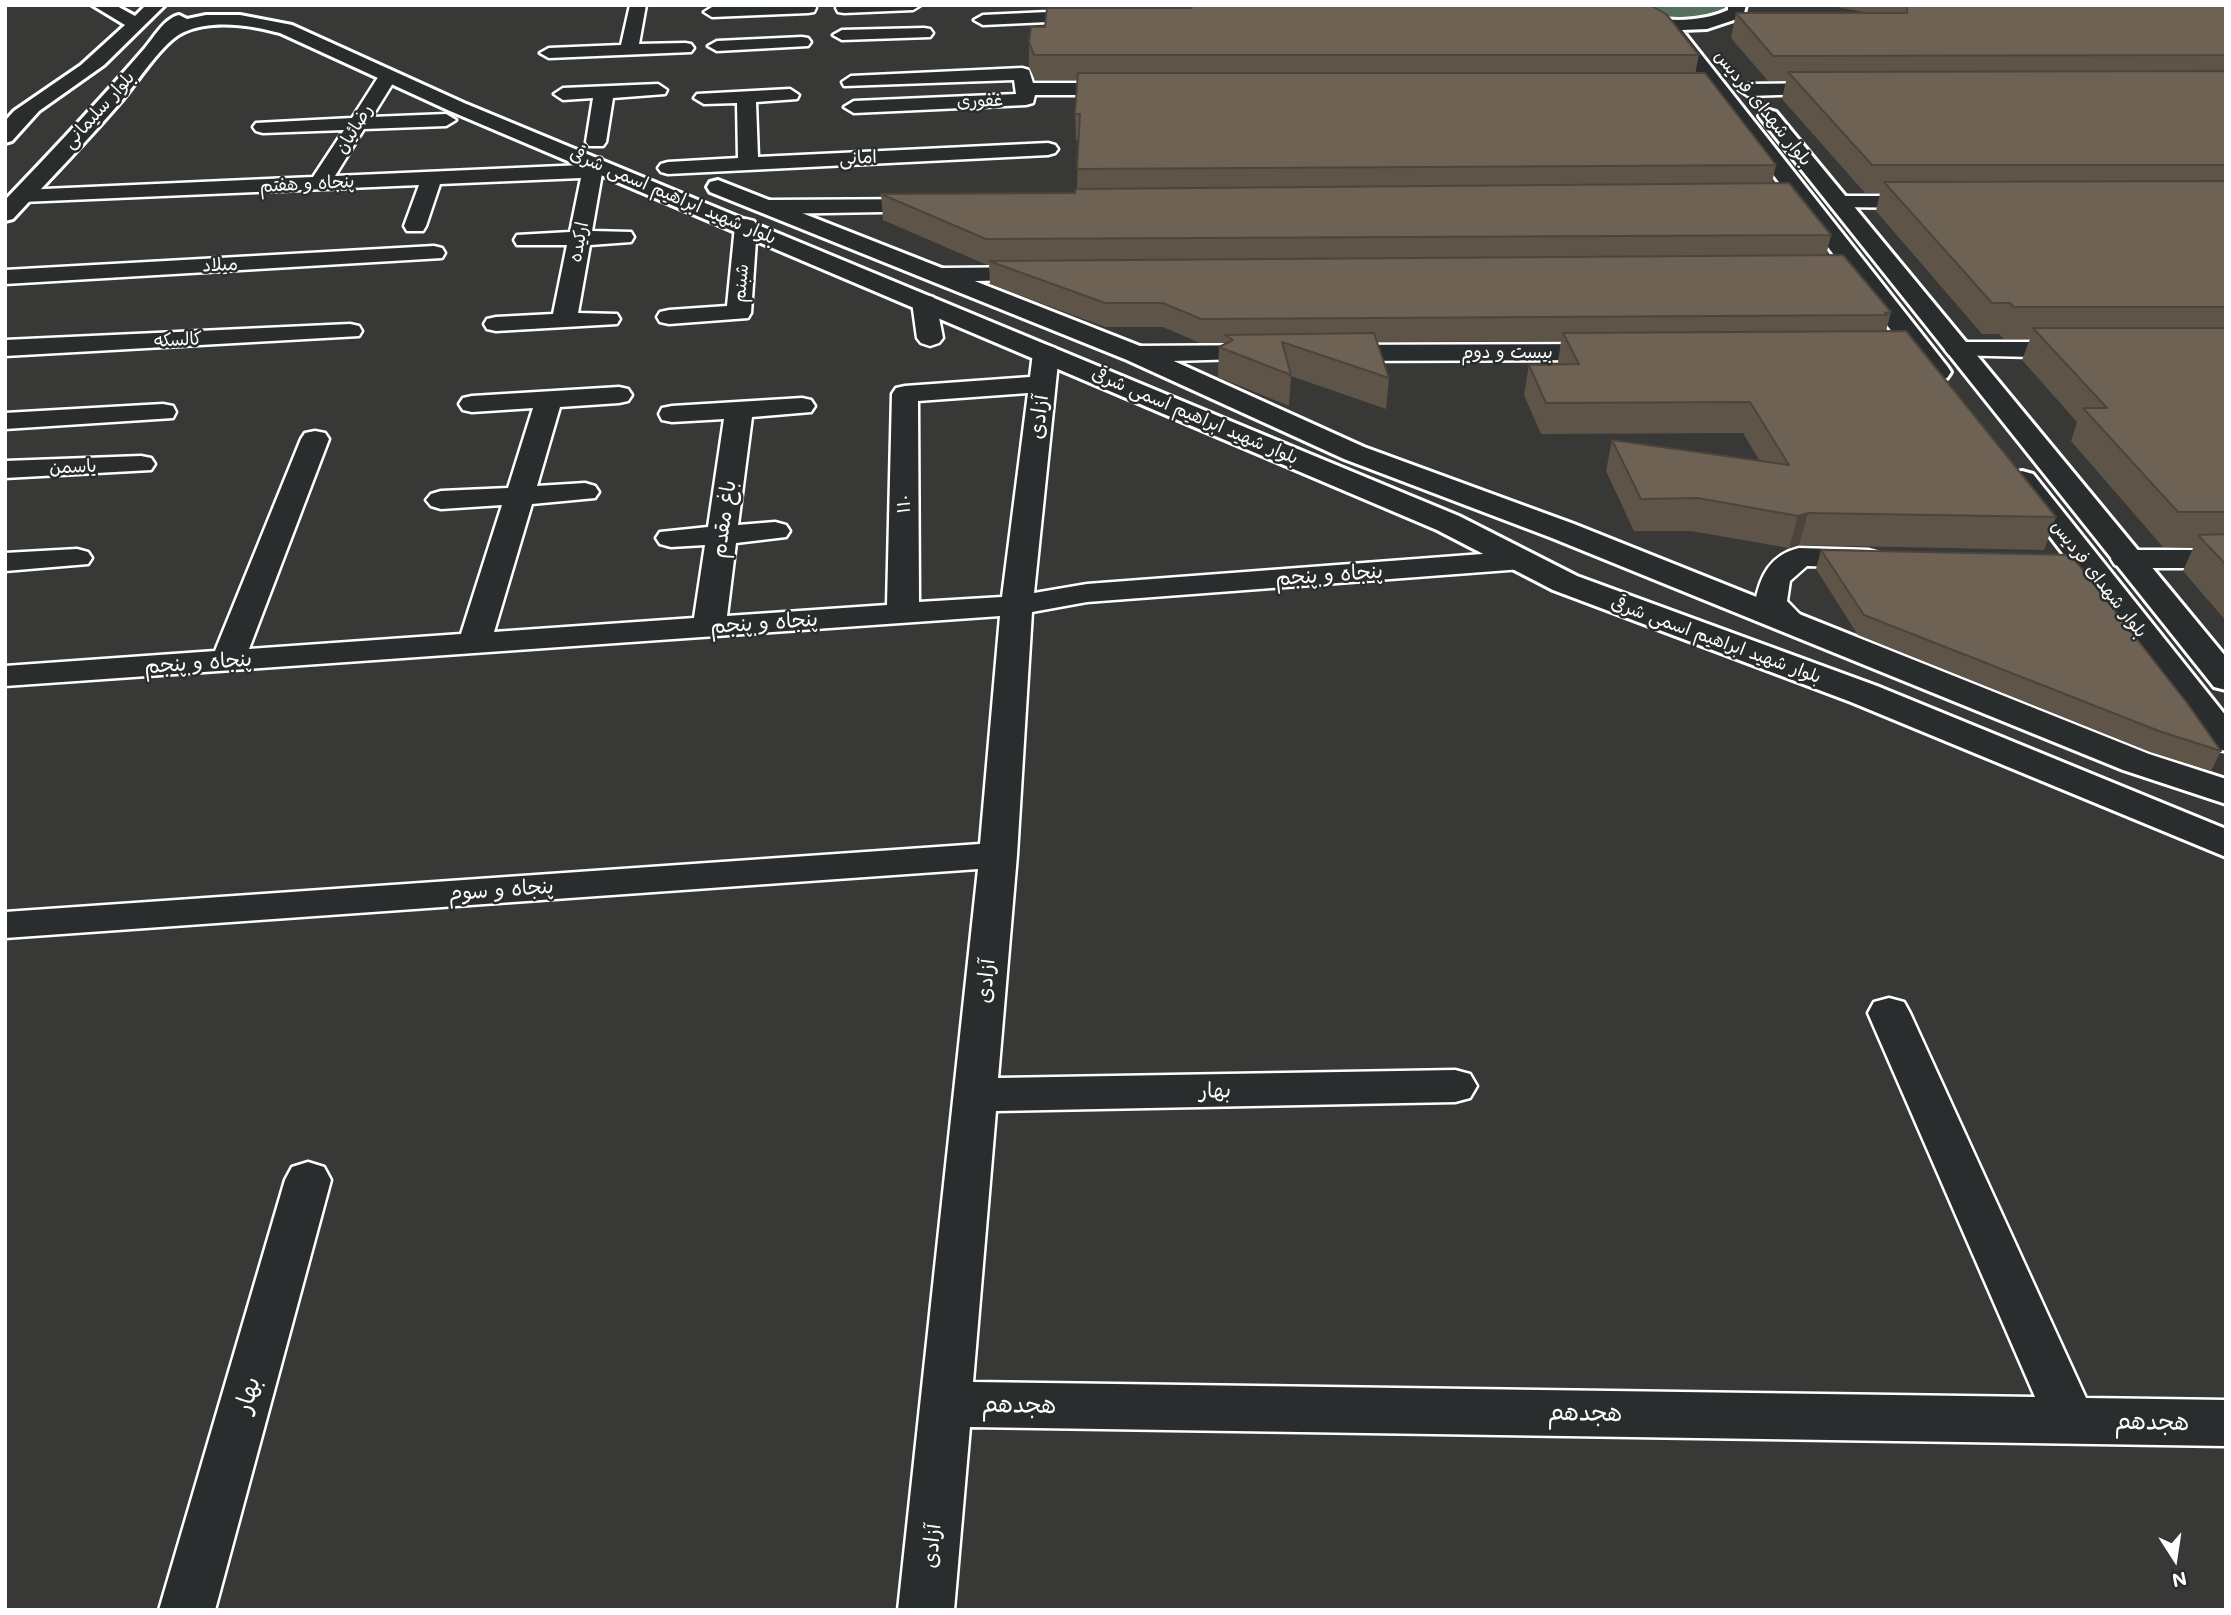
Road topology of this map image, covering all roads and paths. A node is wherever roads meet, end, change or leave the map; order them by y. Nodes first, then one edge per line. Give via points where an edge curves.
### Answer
1 (100, 5) edge
2 (156, 5) edge
3 (191, 5) edge
4 (231, 5) edge
5 (638, 5) edge
6 (913, 5) edge
7 (1100, 5) edge
8 (1600, 5) edge
9 (1737, 5) edge
10 (887, 6) edge
11 (754, 8) edge
12 (808, 8) dead end
13 (844, 8) dead end
14 (712, 12) dead end
15 (275, 14) edge
16 (984, 20) dead end
17 (1661, 23) junction
18 (1703, 23) junction
19 (137, 24) junction
20 (656, 28) dead end
21 (627, 29) junction
22 (925, 33) dead end
23 (886, 34) junction
24 (842, 35) dead end
25 (163, 37) junction
26 (802, 42) dead end
27 (750, 44) junction
28 (717, 46) dead end
29 (685, 48) dead end
30 (629, 50) junction
31 (549, 53) dead end
32 (389, 75) junction
33 (922, 78) junction
34 (851, 82) dead end
35 (1024, 89) junction
36 (1149, 89) edge
37 (1748, 89) junction
38 (1848, 89) edge
39 (658, 90) dead end
40 (604, 92) junction
41 (563, 94) dead end
42 (790, 95) dead end
43 (746, 96) junction
44 (704, 98) dead end
45 (373, 101) junction
46 (346, 102) dead end
47 (925, 103) junction
48 (854, 107) dead end
49 (623, 113) dead end
50 (599, 114) junction
51 (446, 120) dead end
52 (358, 124) junction
53 (263, 127) dead end
54 (5, 138) edge
55 (933, 142) junction
56 (1048, 149) dead end
57 (594, 158) junction
58 (748, 164) junction
59 (668, 168) junction
60 (432, 178) junction
61 (320, 183) junction
62 (22, 196) junction
63 (1776, 201) edge
64 (1803, 201) junction
65 (1840, 202) junction
66 (1955, 202) edge
67 (952, 206) edge
68 (771, 207) junction
69 (5, 214) edge
70 (415, 226) dead end
71 (746, 226) junction
72 (623, 237) dead end
73 (579, 238) junction
74 (525, 240) dead end
75 (434, 253) dead end
76 (1830, 271) edge
77 (1858, 271) junction
78 (1067, 274) edge
79 (942, 275) junction
80 (5, 276) edge
81 (924, 302) junction
82 (669, 317) dead end
83 (608, 318) dead end
84 (564, 321) junction
85 (496, 324) dead end
86 (350, 331) dead end
87 (930, 338) dead end
88 (5, 348) edge
89 (2104, 349) edge
90 (1958, 350) junction
91 (1891, 351) edge
92 (1921, 351) junction
93 (1626, 352) edge
94 (1136, 354) junction
95 (1044, 369) junction
96 (1954, 394) edge
97 (619, 395) dead end
98 (549, 400) junction
99 (472, 404) dead end
100 (802, 407) dead end
101 (739, 410) junction
102 (163, 412) dead end
103 (672, 414) dead end
104 (81, 416) junction
105 (5, 421) edge
106 (315, 439) dead end
107 (2003, 456) edge
108 (141, 464) dead end
109 (44, 468) junction
110 (5, 470) edge
111 (585, 492) dead end
112 (519, 496) junction
113 (441, 500) dead end
114 (775, 531) dead end
115 (1563, 531) junction
116 (722, 535) junction
117 (671, 538) dead end
118 (77, 558) dead end
119 (2126, 559) junction
120 (2226, 559) edge
121 (1522, 560) junction
122 (1899, 561) edge
123 (2054, 561) edge
124 (5, 562) edge
125 (2091, 571) junction
126 (1668, 576) junction
127 (1618, 604) junction
128 (1017, 605) junction
129 (903, 613) junction
130 (1795, 626) junction
131 (709, 627) junction
132 (474, 643) junction
133 (228, 661) junction
134 (5, 676) edge
135 (2226, 680) edge
136 (2226, 740) edge
137 (2226, 792) edge
138 (2226, 844) edge
139 (998, 855) junction
140 (5, 925) edge
141 (1889, 1013) dead end
142 (1455, 1086) dead end
143 (975, 1095) junction
144 (308, 1180) dead end
145 (945, 1404) junction
146 (2071, 1421) junction
147 (2226, 1423) edge
148 (187, 1610) edge
149 (926, 1610) edge

1 - 19 main road
2 - 19 main road, بلوار سلیمانی
3 - 25 main road, بلوار سلیمانی
4 - 15 main road via 230,10
5 - 21 street
6 - 10 street
7 - 16 street via 1048,16
8 - 17 main road via 1622,16
9 - 18 main road via 1737,13 1730,18
10 - 13 street
10 - 23 street
11 - 12 street
11 - 14 street
11 - 27 street
15 - 25 main road, بلوار شهید ابراهیم اسمی شرقی via 209,21 171,30
15 - 32 main road, بلوار شهید ابراهیم اسمی شرقی
15 - 57 main road, بلوار شهید ابراهیم اسمی شرقی via 337,34
17 - 18 main road
17 - 64 main road, بلوار شهدای فردیس via 1676,34 1704,89
18 - 37 main road, بلوار شهدای فردیس via 1703,34
19 - 54 main road, بلوار سلیمانی via 87,69 30,108
20 - 21 street
21 - 30 street
22 - 23 street
23 - 24 street
25 - 62 main road, بلوار سلیمانی
26 - 27 street
27 - 28 street
29 - 30 street
30 - 31 street
32 - 45 street, رضائیان
32 - 57 main road, بلوار شهید ابراهیم اسمی شرقی
33 - 34 street
33 - 35 street via 1022,74
33 - 47 street
35 - 36 street
35 - 47 street, غفوری via 1026,99
37 - 38 street
37 - 65 main road, بلوار شهدای فردیس
39 - 40 street
40 - 41 street
40 - 50 street, ارکیده
42 - 43 street
43 - 44 street
43 - 58 street
45 - 46 street
45 - 52 street, رضائیان
47 - 48 street
47 - 55 street
49 - 50 street
50 - 57 street, ارکیده
51 - 52 street
52 - 53 street
52 - 61 street, رضائیان
55 - 56 street, امانی
55 - 58 street, امانی
57 - 59 main road, بلوار شهید ابراهیم اسمی شرقی
57 - 60 street, پنجاه و هفتم
57 - 71 main road, بلوار شهید ابراهیم اسمی شرقی
57 - 73 street, ارکیده
58 - 59 street, امانی
59 - 68 main road, بلوار شهید ابراهیم اسمی شرقی
60 - 61 street, پنجاه و هفتم
60 - 70 street
61 - 62 street, پنجاه و هفتم
62 - 69 main road, بلوار سلیمانی
63 - 64 street
64 - 77 main road, بلوار شهدای فردیس
65 - 66 street
65 - 90 main road, بلوار شهدای فردیس
67 - 68 street
68 - 79 main road, بلوار شهید ابراهیم اسمی شرقی
71 - 81 main road, بلوار شهید ابراهیم اسمی شرقی
71 - 82 street, شبنم via 738,313
72 - 73 street
73 - 74 street
73 - 84 street, ارکیده
75 - 80 street, میلاد
76 - 77 street
77 - 92 main road, بلوار شهدای فردیس
78 - 79 street
79 - 94 main road, بلوار شهید ابراهیم اسمی شرقی
81 - 87 street
81 - 95 main road, بلوار شهید ابراهیم اسمی شرقی
83 - 84 street
84 - 85 street
86 - 88 street, کالسکه
89 - 90 street
90 - 119 main road, بلوار شهدای فردیس
91 - 92 street
92 - 96 main road, بلوار شهدای فردیس
93 - 94 street, بیست و دوم
94 - 115 main road, بلوار شهید ابراهیم اسمی شرقی via 1354,453
95 - 121 main road, بلوار شهید ابراهیم اسمی شرقی via 1448,523
95 - 128 street, آزادی
95 - 129 street, ۱۱۰ via 905,394
97 - 98 street
98 - 99 street
98 - 112 street
100 - 101 street
101 - 103 street
101 - 116 street, باغ مقدم
102 - 104 street
104 - 105 street
104 - 109 street
106 - 133 street
107 - 125 main road, بلوار شهدای فردیس
108 - 109 street, یاسمن
109 - 110 street, یاسمن
111 - 112 street
112 - 113 street
112 - 132 street
114 - 116 street
115 - 121 main road via 1568,545 1565,552
115 - 126 main road, بلوار شهید ابراهیم اسمی شرقی
116 - 117 street
116 - 131 street, باغ مقدم
118 - 124 street
119 - 120 street
119 - 135 main road, بلوار شهدای فردیس
121 - 127 main road, بلوار شهید ابراهیم اسمی شرقی
121 - 128 street, پنجاه و پنجم via 1087,593
122 - 130 street via 1799,557 1775,578 1771,603
123 - 125 street
125 - 136 main road, بلوار شهدای فردیس
126 - 127 main road via 1630,571 1607,576 1601,588
126 - 130 main road, بلوار شهید ابراهیم اسمی شرقی
127 - 138 main road, بلوار شهید ابراهیم اسمی شرقی via 1864,694
128 - 129 street, پنجاه و پنجم
128 - 139 street, آزادی
129 - 131 street, پنجاه و پنجم
130 - 137 main road, بلوار شهید ابراهیم اسمی شرقی via 2136,762
131 - 132 street, پنجاه و پنجم
132 - 133 street, پنجاه و پنجم
133 - 134 street, پنجاه و پنجم
139 - 140 street, پنجاه و سوم
139 - 143 street, آزادی
141 - 146 street
142 - 143 street, بهار
143 - 145 street, آزادی
144 - 148 street, بهار
145 - 146 street, هجدهم
145 - 149 street, آزادی
146 - 147 street, هجدهم

